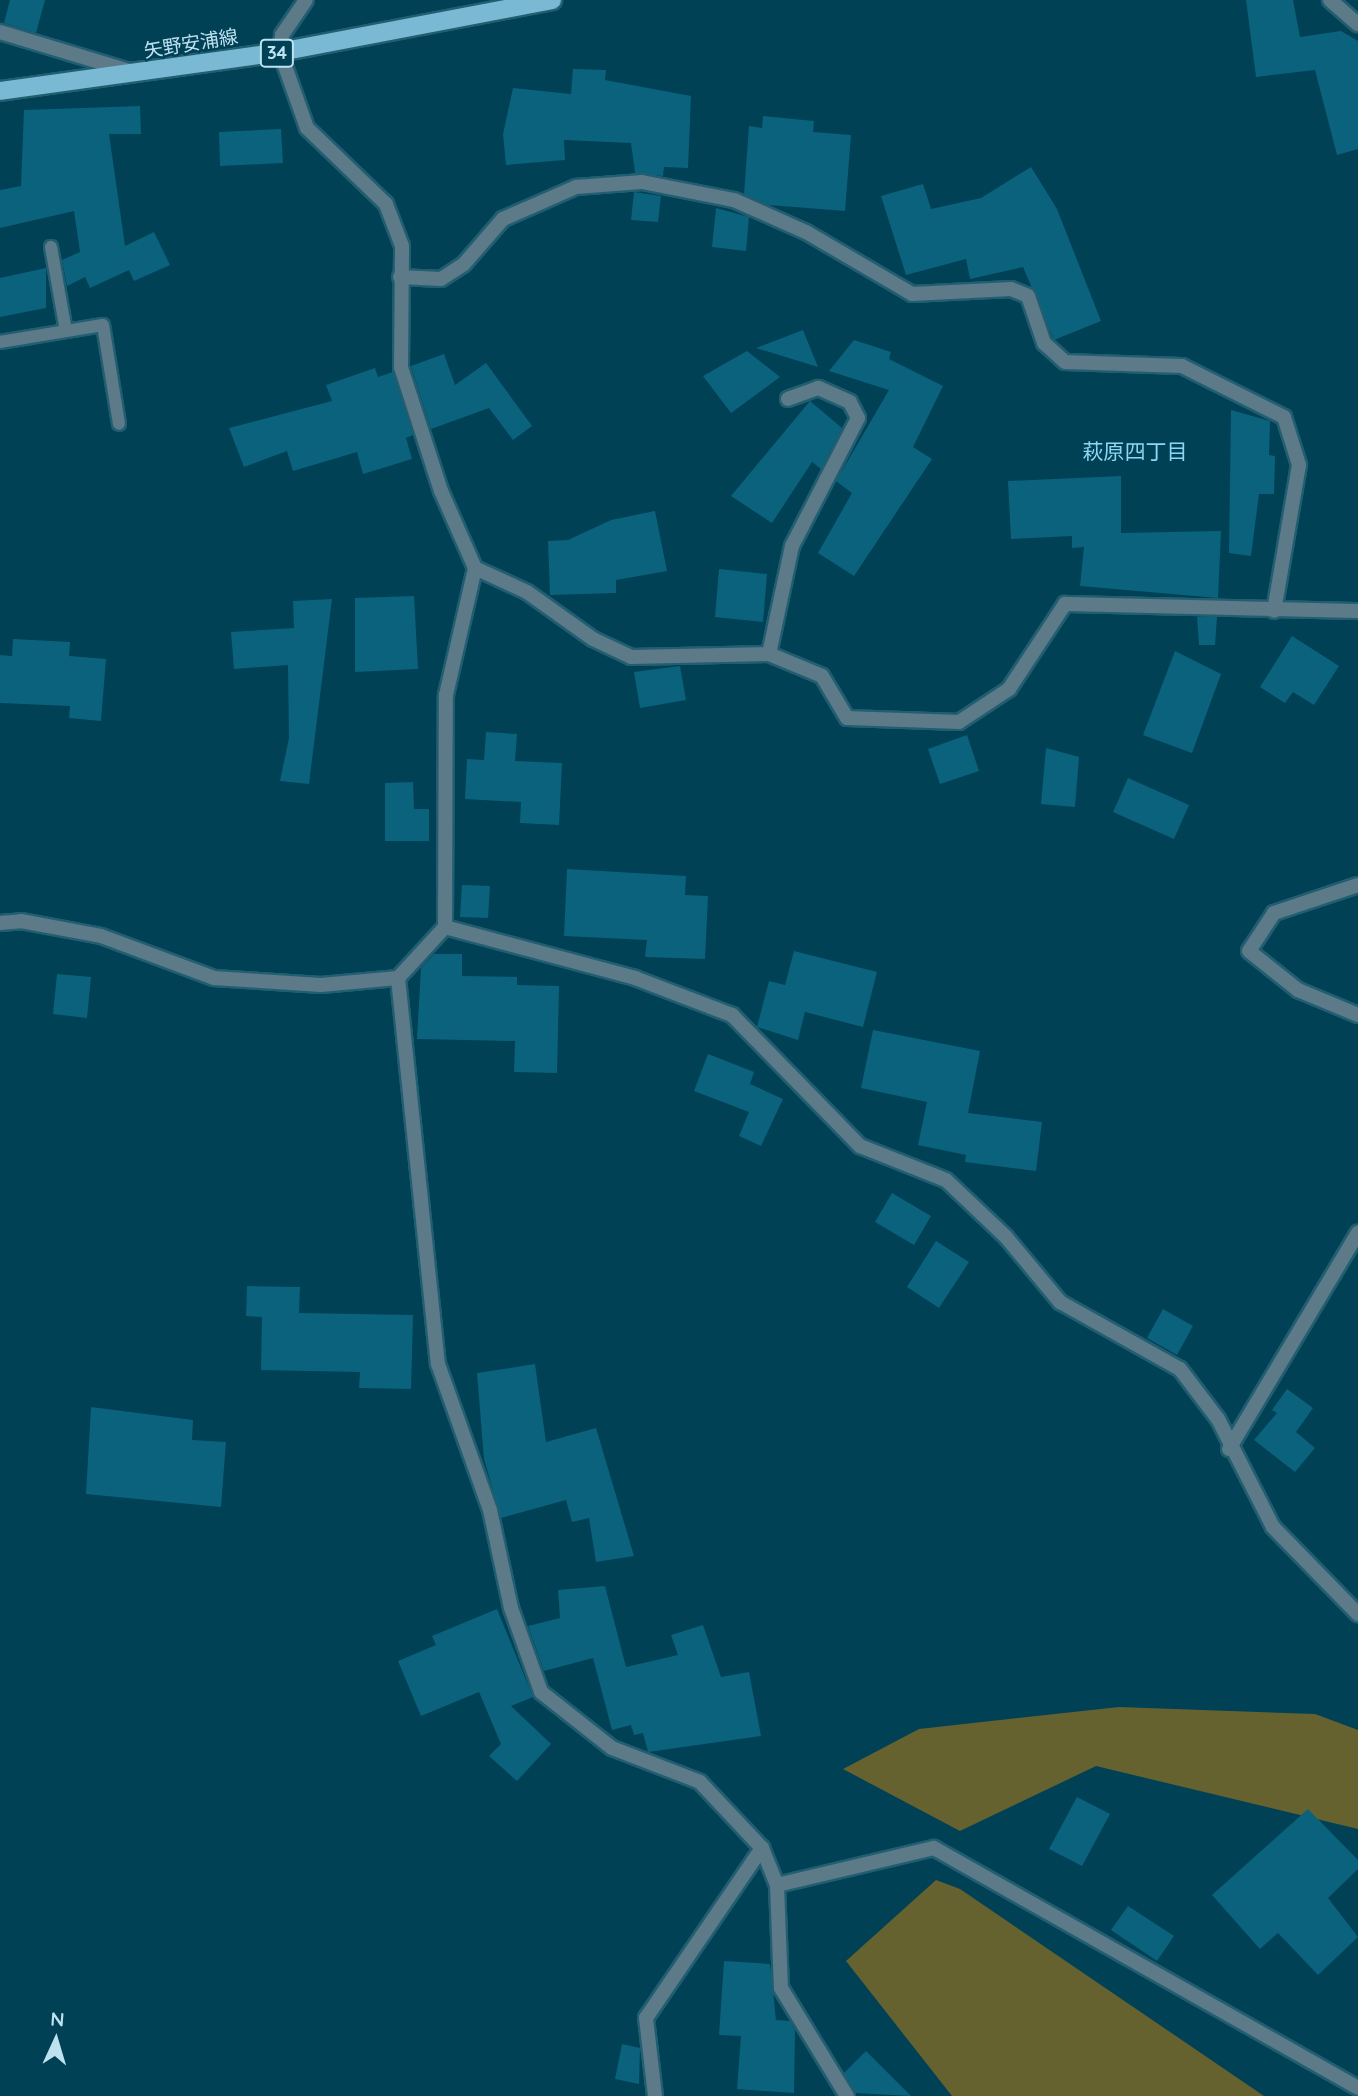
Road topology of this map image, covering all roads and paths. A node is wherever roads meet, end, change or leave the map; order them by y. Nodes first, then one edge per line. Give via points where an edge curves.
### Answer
1 (306, 0) edge
2 (552, 0) edge
3 (1330, 0) edge
4 (1358, 24) edge
5 (0, 32) edge
6 (280, 52) junction
7 (137, 74) junction
8 (0, 91) edge
9 (51, 247) dead end
10 (400, 277) junction
11 (65, 331) junction
12 (0, 342) edge
13 (789, 399) dead end
14 (118, 424) dead end
15 (475, 568) junction
16 (1274, 611) junction
17 (1358, 611) edge
18 (769, 654) junction
19 (1358, 885) edge
20 (0, 923) edge
21 (445, 927) junction
22 (398, 978) junction
23 (1358, 1015) edge
24 (1358, 1233) edge
25 (1229, 1449) junction
26 (1358, 1614) edge
27 (762, 1847) junction
28 (777, 1885) junction
29 (1358, 2088) edge
30 (655, 2096) edge
31 (846, 2096) edge

1 - 6 street via 282,35
2 - 6 main road, 矢野安浦線 / 34
3 - 4 street
5 - 7 street
6 - 7 main road, 矢野安浦線 / 34
6 - 10 street via 307,128 386,204 402,246
7 - 8 main road, 矢野安浦線 / 34
9 - 11 lane
10 - 15 street via 401,367 429,458
10 - 16 street via 442,279 464,264 503,219 576,187 642,182 734,200 806,232 912,294 1011,289 1028,296 1044,343 1065,362 1182,366 1284,417 1299,465
11 - 12 lane
11 - 14 lane via 103,325
13 - 18 street via 818,388 850,401 858,418 792,546
15 - 18 street via 527,592 593,639 631,657
15 - 21 street via 446,695
16 - 17 street
16 - 18 street via 1066,604 1009,689 958,722 847,718 822,676
19 - 23 street via 1274,913 1249,951 1298,990
20 - 22 street via 21,921 101,936 214,978 321,985
21 - 22 street
21 - 25 street via 635,978 732,1016 860,1146 946,1180 1060,1303 1180,1369 1218,1419
22 - 27 street via 438,1364 490,1510 511,1608 541,1692 612,1748 700,1782
24 - 25 street
25 - 26 street via 1273,1527
27 - 28 street
27 - 30 street via 646,2018
28 - 29 street via 934,1848
28 - 31 street via 781,1988

